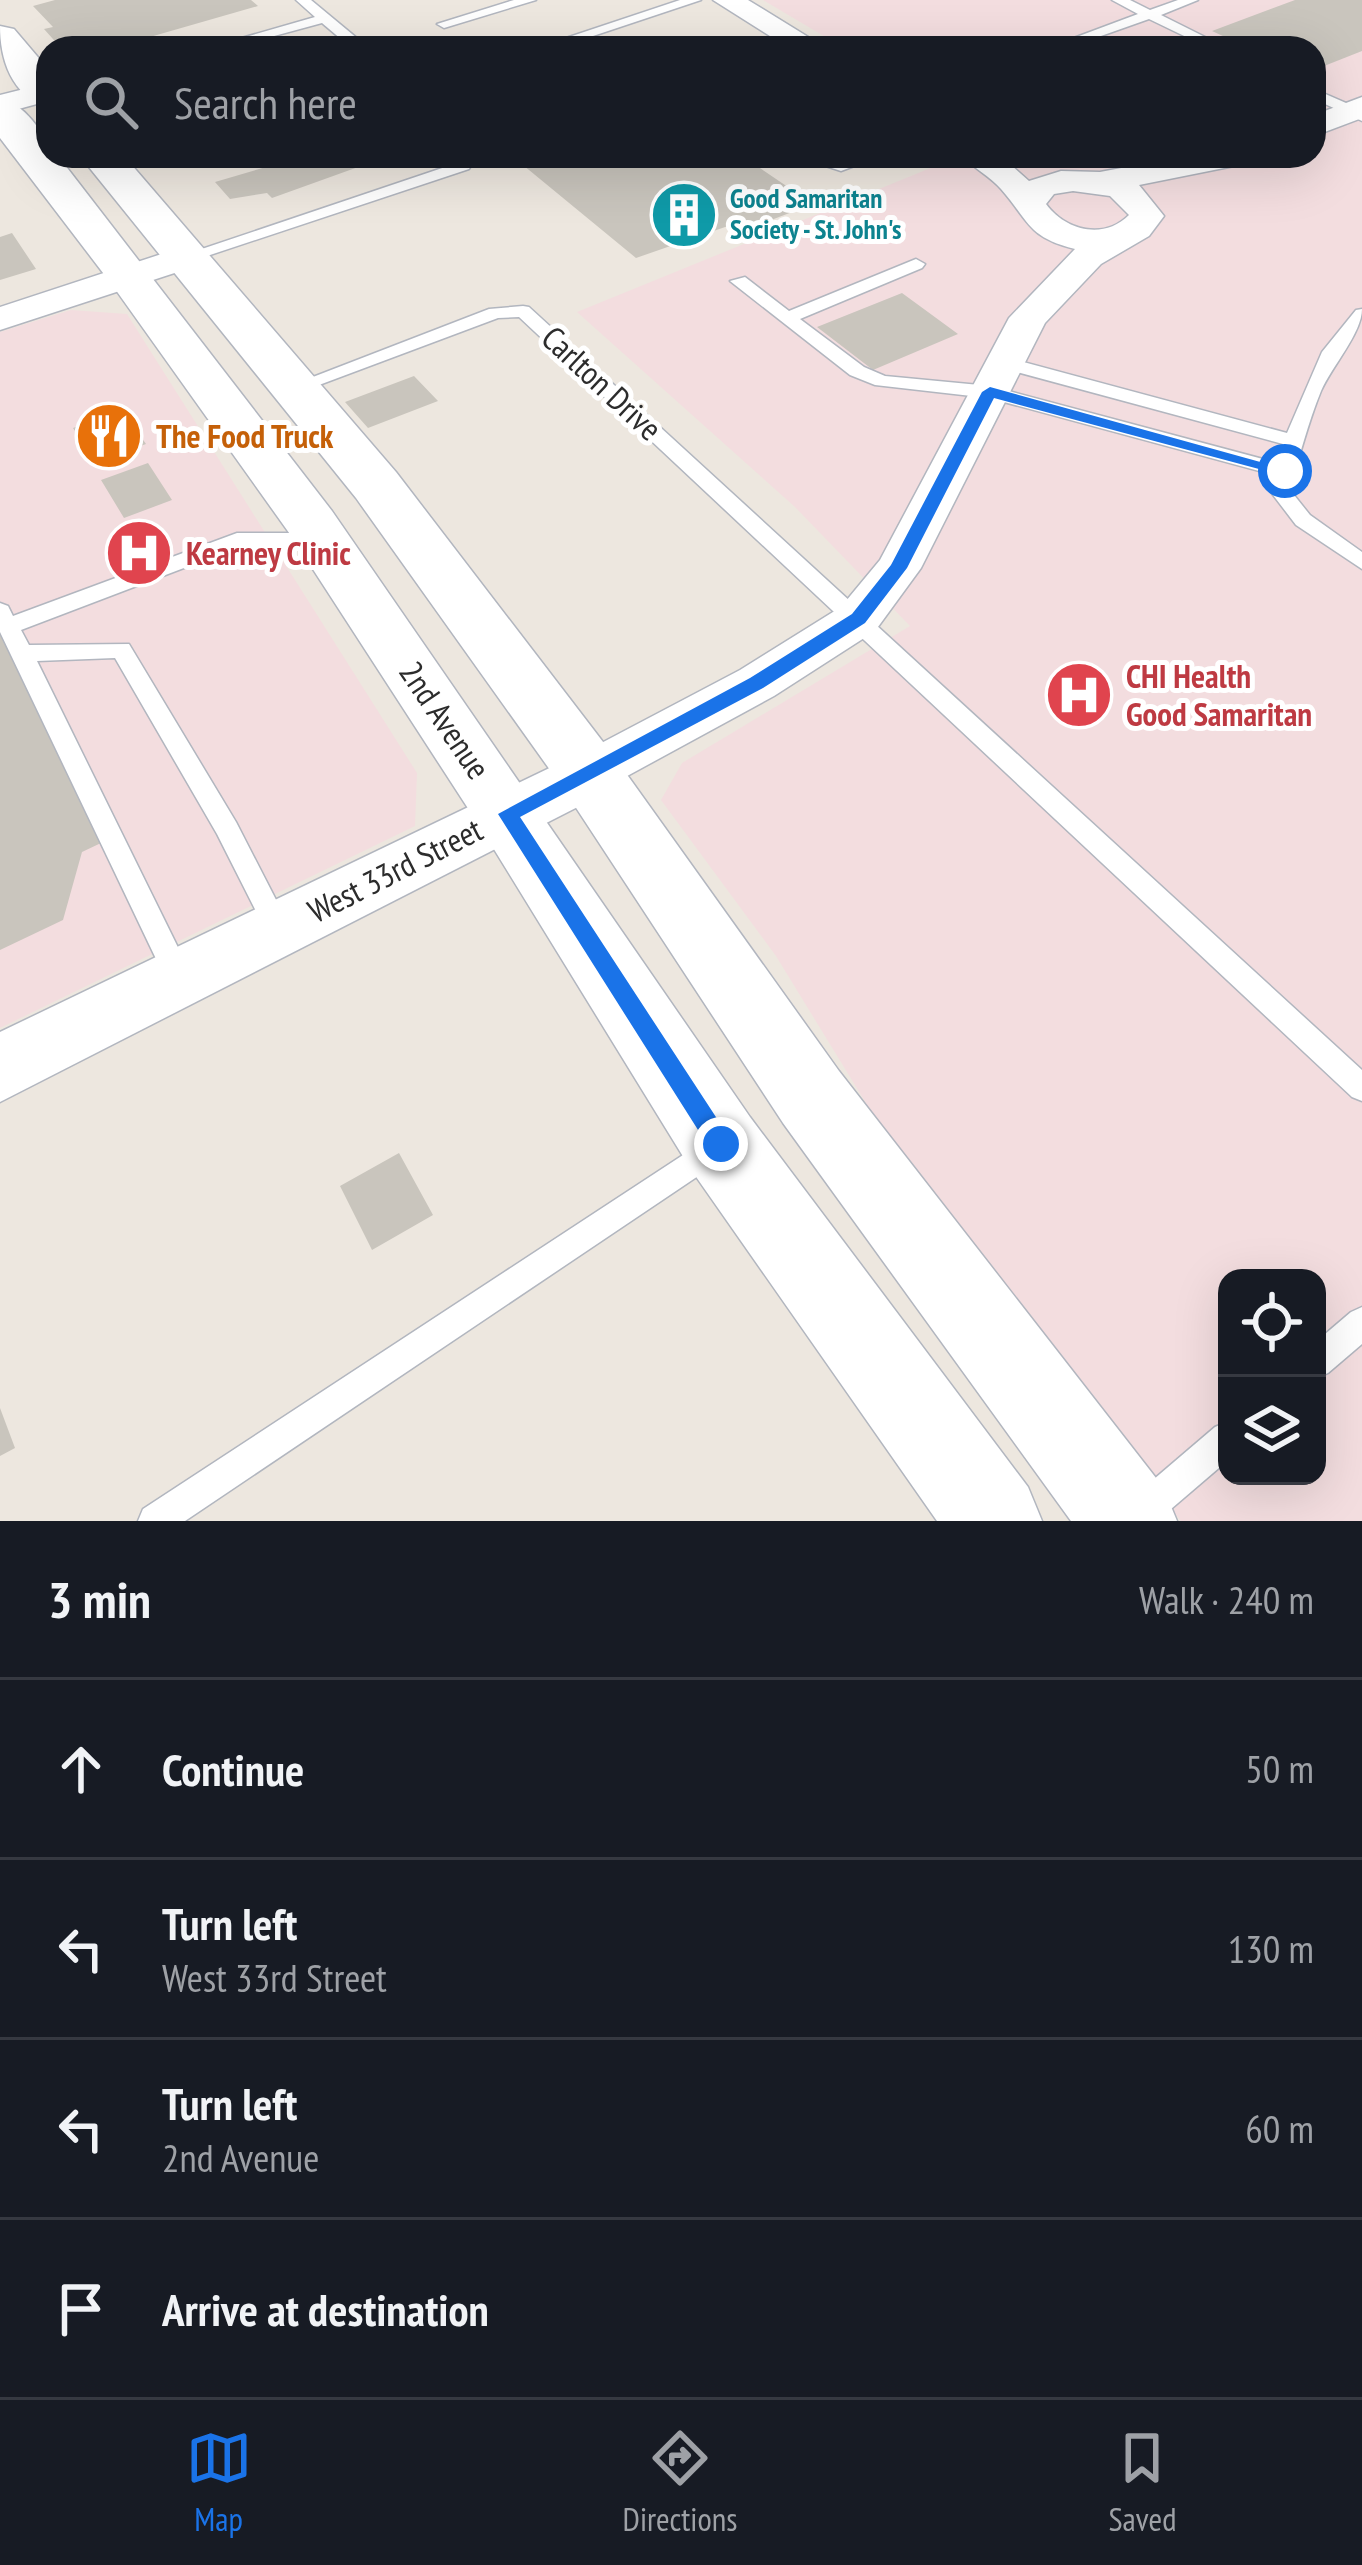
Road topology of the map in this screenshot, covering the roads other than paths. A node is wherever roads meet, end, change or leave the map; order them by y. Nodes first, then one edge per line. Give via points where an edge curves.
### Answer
1 (303, 0) edge
2 (529, 0) edge
3 (694, 0) edge
4 (727, 0) edge
5 (1119, 0) edge
6 (1191, 0) edge
7 (1149, 14) junction
8 (326, 18) junction
9 (444, 24) dead end
10 (259, 36) edge
11 (347, 36) edge
12 (581, 36) edge
13 (790, 36) edge
14 (1088, 36) edge
15 (1195, 36) edge
16 (0, 37) edge
17 (1326, 98) edge
18 (24, 100) edge
19 (1359, 112) edge
20 (1326, 122) edge
21 (79, 168) edge
22 (106, 168) edge
23 (457, 168) edge
24 (996, 168) edge
25 (1052, 168) edge
26 (1167, 168) edge
27 (1223, 168) edge
28 (1092, 181) junction
29 (1033, 212) junction
30 (1136, 226) junction
31 (916, 264) dead end
32 (158, 267) junction
33 (740, 281) dead end
34 (1362, 314) edge
35 (1028, 318) junction
36 (0, 319) edge
37 (788, 319) junction
38 (997, 378) junction
39 (296, 387) junction
40 (1292, 440) junction
41 (1285, 471) junction
42 (322, 540) junction
43 (1362, 562) edge
44 (4, 619) edge
45 (859, 619) junction
46 (22, 653) junction
47 (590, 772) junction
48 (508, 814) junction
49 (278, 929) junction
50 (179, 978) junction
51 (0, 1068) edge
52 (1362, 1088) edge
53 (721, 1144) junction
54 (1362, 1323) edge
55 (1326, 1354) edge
56 (1218, 1447) edge
57 (155, 1521) edge
58 (994, 1521) edge
59 (1130, 1521) edge

1 - 8 lane
2 - 9 lane
3 - 12 lane
4 - 13 street
5 - 7 lane
6 - 7 lane
7 - 14 lane
7 - 15 lane
8 - 10 lane
8 - 11 lane
16 - 18 main road, 2nd Avenue
17 - 19 lane
19 - 20 street
21 - 32 main road, 2nd Avenue
22 - 32 main road, 2nd Avenue
23 - 32 lane
24 - 29 street
25 - 28 street
26 - 28 street
27 - 30 street, West 33rd Street via 1172,192
28 - 29 street via 1042,187
28 - 30 street via 1142,203
29 - 30 street via 1078,238
29 - 35 street, West 33rd Street via 1041,258
30 - 35 street, West 33rd Street via 1088,256
31 - 37 lane
32 - 36 street
32 - 39 main road, 2nd Avenue
32 - 42 main road, 2nd Avenue
33 - 37 lane
34 - 40 lane via 1339,337
35 - 38 street, West 33rd Street
37 - 38 lane via 881,381
38 - 40 lane
38 - 41 lane
38 - 45 street, West 33rd Street via 898,568
39 - 45 lane, Carlton Drive via 495,313 523,311
39 - 47 main road, 2nd Avenue
40 - 41 lane
41 - 43 lane via 1280,491 1304,520
42 - 44 lane via 237,540
42 - 48 main road, 2nd Avenue
44 - 46 lane
45 - 47 street, West 33rd Street
45 - 52 lane
46 - 49 lane via 121,650
46 - 50 lane
47 - 48 street, West 33rd Street
47 - 59 main road, 2nd Avenue via 811,1096
48 - 49 street, West 33rd Street
48 - 53 main road, 2nd Avenue
49 - 50 street, West 33rd Street
50 - 51 street, West 33rd Street
53 - 57 lane
53 - 58 main road, 2nd Avenue
54 - 55 lane
56 - 59 lane

